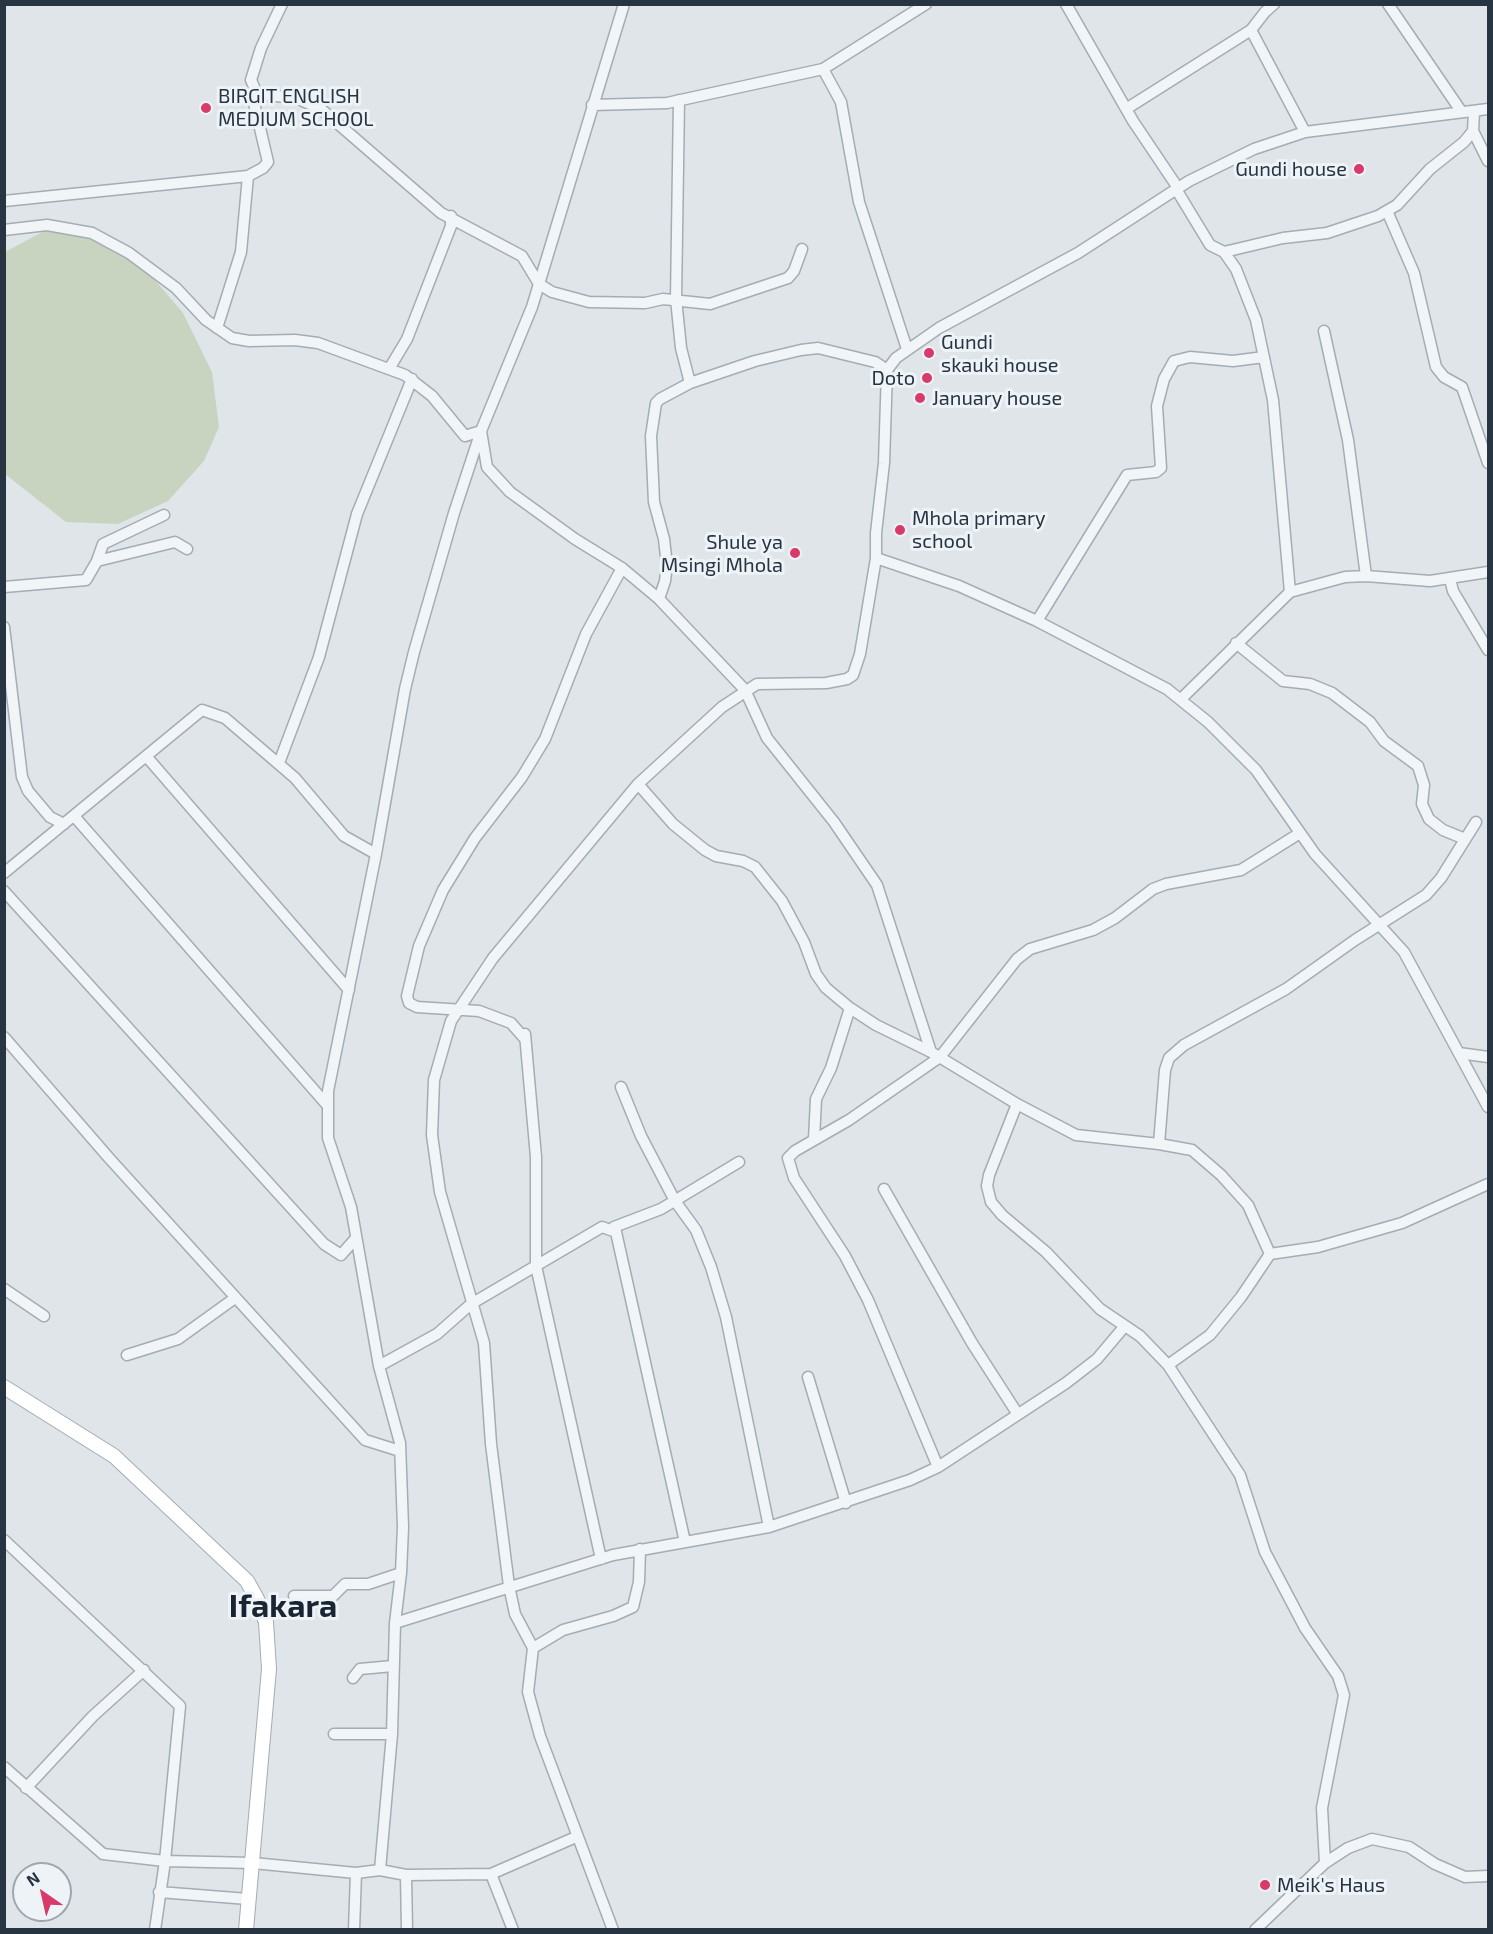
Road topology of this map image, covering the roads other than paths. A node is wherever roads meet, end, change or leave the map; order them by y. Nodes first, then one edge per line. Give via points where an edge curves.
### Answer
1 (282, 4) edge
2 (624, 4) edge
3 (926, 4) edge
4 (1066, 4) edge
5 (1274, 4) edge
6 (1388, 4) edge
7 (1262, 8) edge
8 (1251, 30) junction
9 (823, 69) junction
10 (257, 94) junction
11 (679, 100) junction
12 (592, 105) junction
13 (1126, 109) junction
14 (1488, 109) edge
15 (1461, 111) junction
16 (1474, 112) junction
17 (1473, 131) junction
18 (1305, 132) junction
19 (1488, 160) edge
20 (248, 176) junction
21 (1177, 189) junction
22 (4, 201) edge
23 (1387, 211) junction
24 (451, 216) junction
25 (4, 230) edge
26 (802, 249) dead end
27 (1224, 252) junction
28 (539, 284) junction
29 (676, 299) junction
30 (217, 328) junction
31 (1324, 331) dead end
32 (907, 349) junction
33 (1264, 357) junction
34 (389, 369) junction
35 (887, 370) junction
36 (412, 379) junction
37 (690, 383) junction
38 (482, 431) junction
39 (1488, 463) edge
40 (164, 515) dead end
41 (187, 549) dead end
42 (876, 558) junction
43 (97, 561) junction
44 (622, 568) junction
45 (1488, 572) edge
46 (1366, 576) junction
47 (1450, 579) junction
48 (4, 587) edge
49 (1290, 592) junction
50 (659, 599) junction
51 (1037, 621) junction
52 (4, 627) edge
53 (1236, 643) junction
54 (1488, 650) edge
55 (745, 690) junction
56 (1181, 699) junction
57 (146, 756) junction
58 (279, 763) junction
59 (638, 784) junction
60 (74, 816) junction
61 (1476, 822) dead end
62 (64, 824) junction
63 (1300, 833) junction
64 (1466, 839) junction
65 (376, 854) junction
66 (4, 873) edge
67 (4, 891) edge
68 (1381, 923) junction
69 (349, 990) junction
70 (459, 1008) junction
71 (850, 1008) junction
72 (4, 1037) edge
73 (1459, 1053) junction
74 (935, 1055) junction
75 (1488, 1056) edge
76 (621, 1088) dead end
77 (1017, 1104) junction
78 (328, 1106) junction
79 (1488, 1107) edge
80 (814, 1139) junction
81 (1159, 1144) junction
82 (739, 1162) dead end
83 (1488, 1184) edge
84 (884, 1189) dead end
85 (675, 1201) junction
86 (616, 1232) junction
87 (356, 1238) junction
88 (1270, 1254) junction
89 (536, 1266) junction
90 (4, 1289) edge
91 (235, 1298) junction
92 (471, 1304) junction
93 (44, 1316) dead end
94 (1124, 1327) junction
95 (127, 1355) dead end
96 (379, 1365) junction
97 (1168, 1365) junction
98 (808, 1377) dead end
99 (4, 1387) edge
100 (1017, 1413) junction
101 (400, 1451) junction
102 (938, 1467) junction
103 (846, 1503) junction
104 (770, 1527) junction
105 (685, 1542) junction
106 (6, 1544) edge
107 (640, 1550) junction
108 (601, 1559) junction
109 (401, 1573) junction
110 (509, 1586) junction
111 (294, 1596) dead end
112 (394, 1623) junction
113 (533, 1648) junction
114 (393, 1666) junction
115 (144, 1670) junction
116 (353, 1678) dead end
117 (334, 1734) dead end
118 (392, 1734) junction
119 (4, 1767) edge
120 (26, 1788) junction
121 (576, 1837) junction
122 (165, 1861) junction
123 (253, 1863) junction
124 (1325, 1863) junction
125 (380, 1870) junction
126 (356, 1873) junction
127 (490, 1874) junction
128 (406, 1875) junction
129 (1488, 1876) edge
130 (159, 1892) junction
131 (248, 1899) junction
132 (155, 1929) edge
133 (246, 1929) edge
134 (354, 1929) edge
135 (408, 1929) edge
136 (513, 1929) edge
137 (613, 1929) edge
138 (1255, 1929) edge

1 - 10 street via 251,80
2 - 12 street
3 - 9 street
4 - 13 street
5 - 7 street
6 - 15 street
7 - 8 street
8 - 13 street
8 - 18 street
9 - 11 street
9 - 32 street via 841,102 859,202
10 - 20 street via 254,103 268,162
10 - 24 street via 296,98 321,109 441,213
11 - 12 street
11 - 29 street
12 - 28 street
13 - 21 street
14 - 16 street
15 - 16 street
15 - 18 street
16 - 17 street
17 - 19 street
17 - 23 street
18 - 21 street via 1254,149
20 - 22 street
20 - 30 street via 241,252
21 - 27 street via 1210,245
21 - 32 street via 1078,253
23 - 27 street via 1327,232
23 - 39 street via 1414,273 1436,368 1462,387
24 - 28 street via 522,256
24 - 34 street via 451,226 407,339
25 - 30 street via 47,225 92,233 129,253 176,288
26 - 29 street via 794,271 783,280 710,304
27 - 33 street via 1248,297
28 - 29 street via 552,292 589,302
28 - 38 street
29 - 37 street via 681,348
30 - 34 street via 241,340 318,343
31 - 46 street via 1348,440
32 - 35 street
33 - 49 street via 1273,400
33 - 51 street via 1233,361 1190,357 1174,361 1157,406 1161,468 1127,475
34 - 36 street
35 - 37 street via 875,362 818,348 755,361
35 - 42 street
36 - 38 street via 442,406 465,436
36 - 58 street via 357,514 319,657
37 - 50 street via 660,399 653,420 654,502 667,565
38 - 44 street via 487,467 496,478 575,539
38 - 65 street via 454,513 405,689
40 - 43 street via 103,544
41 - 43 street via 176,542
42 - 51 street via 959,586
42 - 55 street via 853,675 826,683 764,682
43 - 48 street via 86,580
44 - 50 street
44 - 70 street via 586,634 545,739 443,890 419,946 407,996 409,1003 417,1007
45 - 47 street
46 - 47 street
46 - 49 street via 1324,581
47 - 54 street via 1453,591
49 - 53 street
50 - 55 street
51 - 56 street
52 - 62 street via 22,777 28,791 50,817
53 - 56 street
53 - 64 street via 1283,681 1310,684 1332,693 1370,722 1384,741 1418,766 1424,785 1422,804 1429,819 1443,830
55 - 59 street
55 - 74 street via 767,738 834,822 877,885
56 - 63 street via 1256,770
57 - 58 street via 202,710 225,718
57 - 60 street
57 - 69 street
58 - 65 street via 344,836
59 - 70 street via 494,958
59 - 71 street via 673,824 705,850 755,867 782,901 818,977
60 - 62 street
60 - 78 street
61 - 64 street
62 - 66 street
63 - 68 street
63 - 74 street via 1240,870 1166,884 1093,930 1030,949 1017,959
64 - 68 street via 1430,892
65 - 69 street
67 - 87 street via 324,1244 340,1255
68 - 73 street via 1404,952
68 - 81 street via 1286,988 1169,1058
69 - 78 street
70 - 89 street via 511,1023 524,1033 536,1157
70 - 92 street via 446,1030 434,1080 432,1135 440,1192
71 - 74 street
71 - 80 street via 831,1068 816,1099
72 - 91 street
73 - 75 street
73 - 79 street
74 - 77 street
74 - 80 street via 849,1120
76 - 85 street
77 - 81 street via 1076,1135
77 - 94 street via 989,1175 991,1202 1046,1252 1092,1302
78 - 87 street via 328,1138 351,1208
80 - 102 street via 790,1155 789,1168 868,1300
81 - 88 street via 1192,1150 1221,1175 1248,1205
82 - 85 street
83 - 88 street via 1402,1222 1318,1247
84 - 100 street
85 - 86 street via 614,1227
85 - 104 street via 696,1230 726,1317
86 - 89 street via 602,1227
86 - 105 street
87 - 96 street
88 - 97 street via 1210,1335
89 - 92 street
89 - 108 street
90 - 93 street
91 - 95 street via 178,1339
91 - 101 street via 364,1440
92 - 96 street via 437,1334
92 - 110 street via 484,1343 491,1444
94 - 97 street via 1140,1336
94 - 100 street via 1098,1359
96 - 101 street
97 - 124 street via 1240,1475 1265,1552 1305,1628 1338,1676 1344,1695 1322,1808
98 - 103 street
99 - 123 main road via 114,1455 247,1581 257,1599 266,1622 269,1669
100 - 102 street
101 - 109 street
102 - 103 street
103 - 104 street
104 - 105 street
105 - 107 street
106 - 115 street
107 - 108 street
107 - 113 street via 633,1607 564,1630
108 - 110 street
109 - 111 street via 368,1584 345,1584 333,1596
109 - 112 street
110 - 112 street
110 - 113 street via 515,1614
112 - 114 street
113 - 121 street via 529,1697
114 - 116 street via 360,1669
114 - 118 street
115 - 120 street via 93,1716
115 - 122 street via 180,1707
117 - 118 street
118 - 125 street
119 - 120 street
120 - 122 street via 98,1852
121 - 127 street
121 - 137 street
122 - 123 street
122 - 130 street
123 - 126 street
123 - 131 main road
124 - 129 street via 1372,1839 1409,1847 1465,1877
124 - 138 street
125 - 126 street
125 - 128 street
126 - 134 street
127 - 128 street
127 - 136 street
128 - 135 street
130 - 131 street
130 - 132 street
131 - 133 main road

